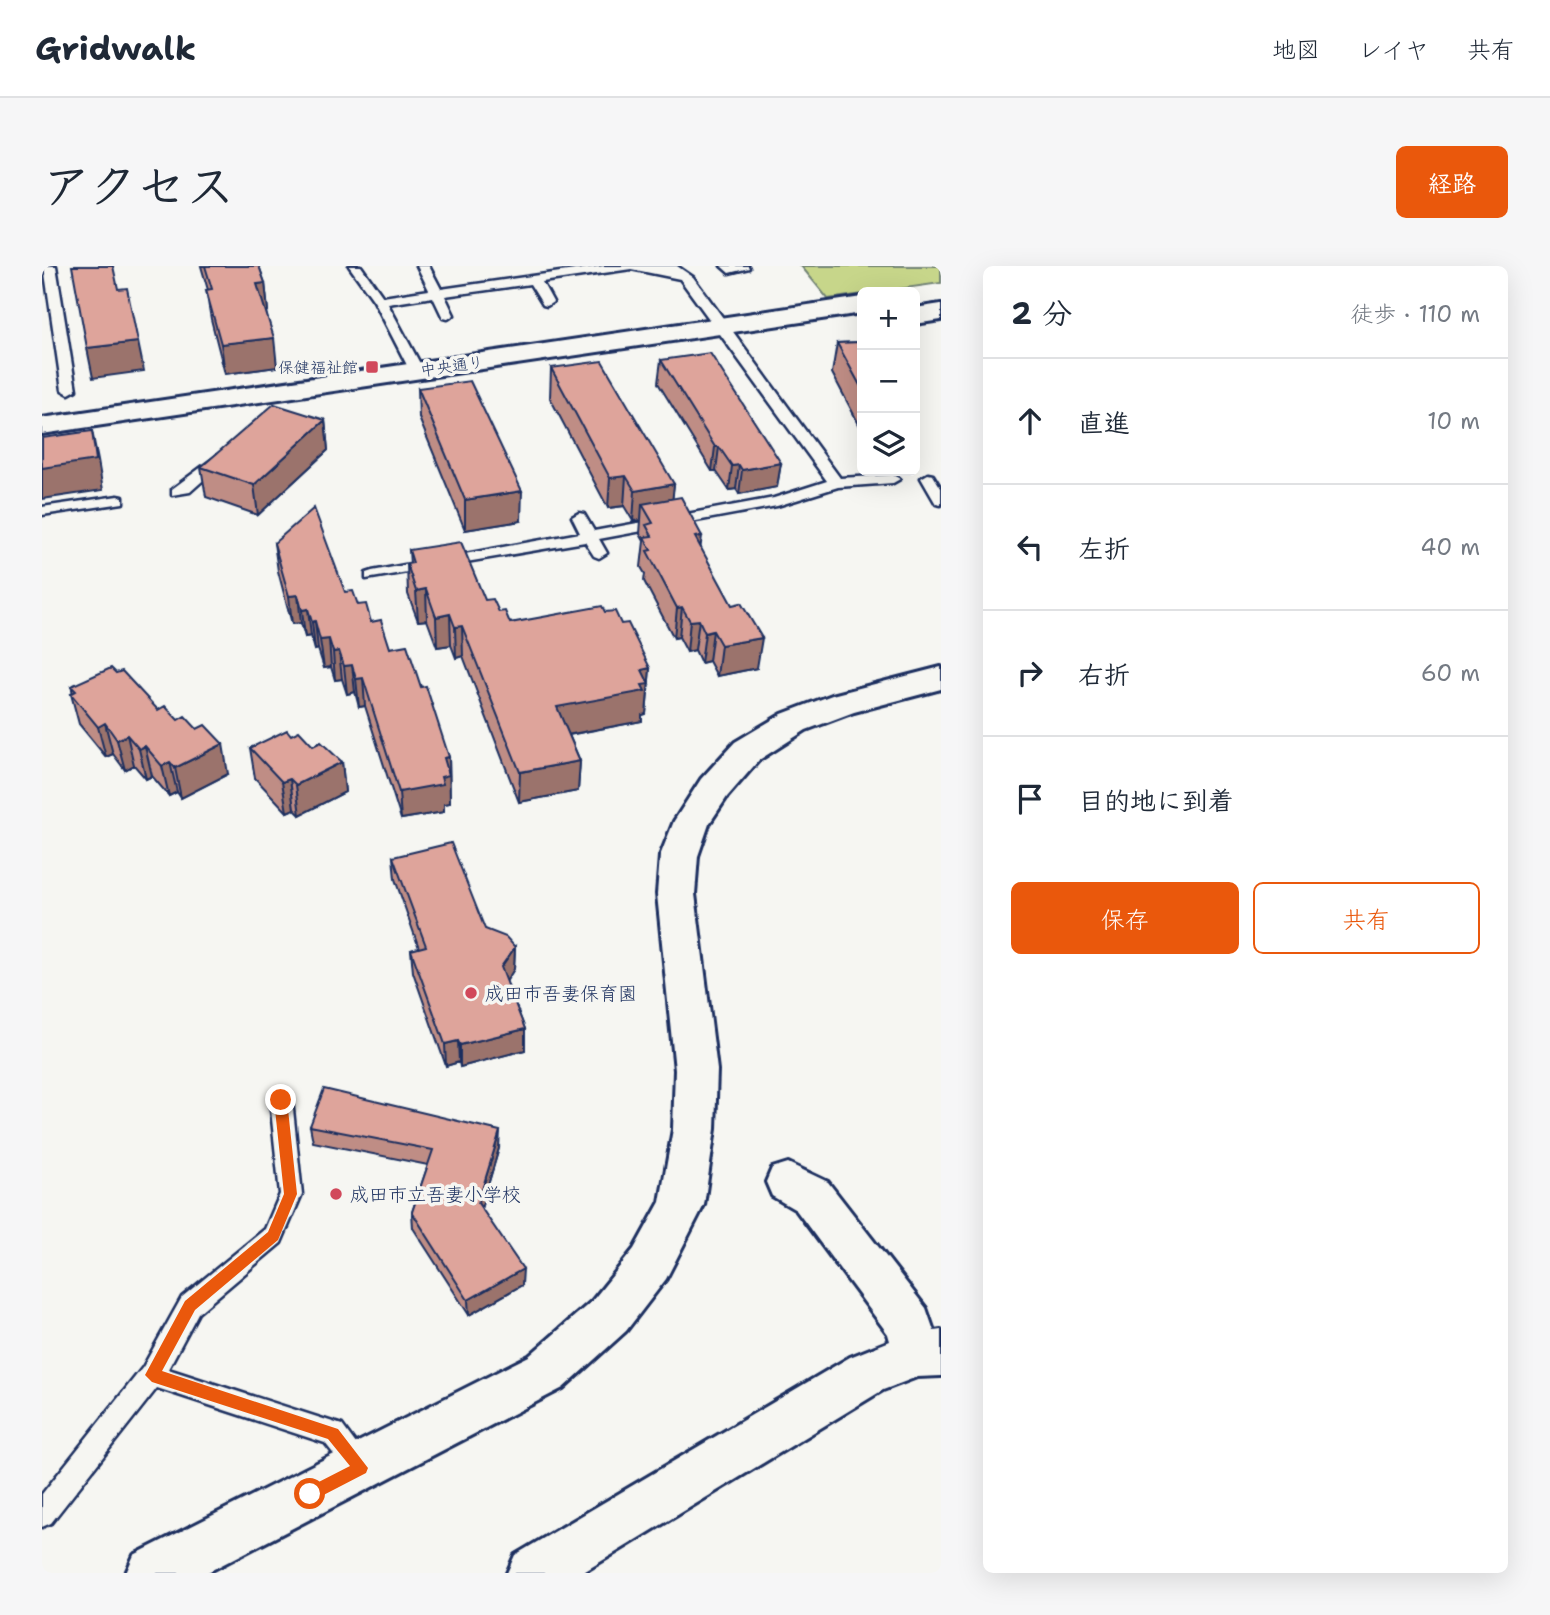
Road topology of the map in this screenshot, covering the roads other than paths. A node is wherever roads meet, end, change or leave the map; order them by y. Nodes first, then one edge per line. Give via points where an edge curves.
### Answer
1 (51, 266) edge
2 (355, 266) edge
3 (423, 266) edge
4 (631, 266) edge
5 (694, 266) edge
6 (727, 266) edge
7 (743, 268) dead end
8 (678, 273) edge
9 (535, 282) junction
10 (438, 294) junction
11 (941, 294) edge
12 (920, 297) edge
13 (380, 302) junction
14 (547, 302) dead end
15 (857, 306) edge
16 (941, 312) edge
17 (448, 315) dead end
18 (920, 315) edge
19 (857, 324) edge
20 (727, 334) junction
21 (417, 371) junction
22 (69, 390) dead end
23 (42, 426) edge
24 (42, 444) edge
25 (225, 453) edge
26 (928, 478) dead end
27 (893, 479) dead end
28 (836, 483) junction
29 (177, 492) dead end
30 (700, 496) dead end
31 (118, 500) dead end
32 (941, 501) edge
33 (42, 511) edge
34 (712, 514) junction
35 (579, 517) dead end
36 (589, 536) junction
37 (598, 553) dead end
38 (372, 576) dead end
39 (941, 678) edge
40 (281, 1100) dead end
41 (788, 1182) dead end
42 (929, 1354) edge
43 (152, 1375) junction
44 (361, 1468) junction
45 (42, 1514) edge
46 (558, 1567) edge
47 (152, 1573) edge

1 - 22 lane
2 - 13 lane
3 - 10 lane
4 - 8 lane
4 - 9 lane
5 - 8 lane
6 - 7 lane
8 - 20 lane
9 - 10 lane
9 - 14 lane
10 - 13 lane
10 - 17 lane
11 - 12 street
13 - 21 lane
15 - 20 street, 中央通り
16 - 18 street
19 - 20 street, 中央通り
20 - 21 street, 中央通り
20 - 24 street, 中央通り
20 - 28 lane
21 - 23 street, 中央通り
25 - 29 lane
26 - 32 lane
27 - 28 lane
28 - 34 lane via 777,502
30 - 34 lane
31 - 33 lane
34 - 36 lane
35 - 36 lane
36 - 37 lane
36 - 38 lane
39 - 44 street via 844,703 794,722 747,751 714,788 692,821 679,856 677,894 696,1070 694,1129 682,1205 650,1264 609,1316 546,1372
40 - 43 lane via 291,1194 273,1236 190,1305
41 - 42 street via 812,1196
42 - 46 street via 867,1373
43 - 44 lane via 333,1434
43 - 45 lane
44 - 47 street

